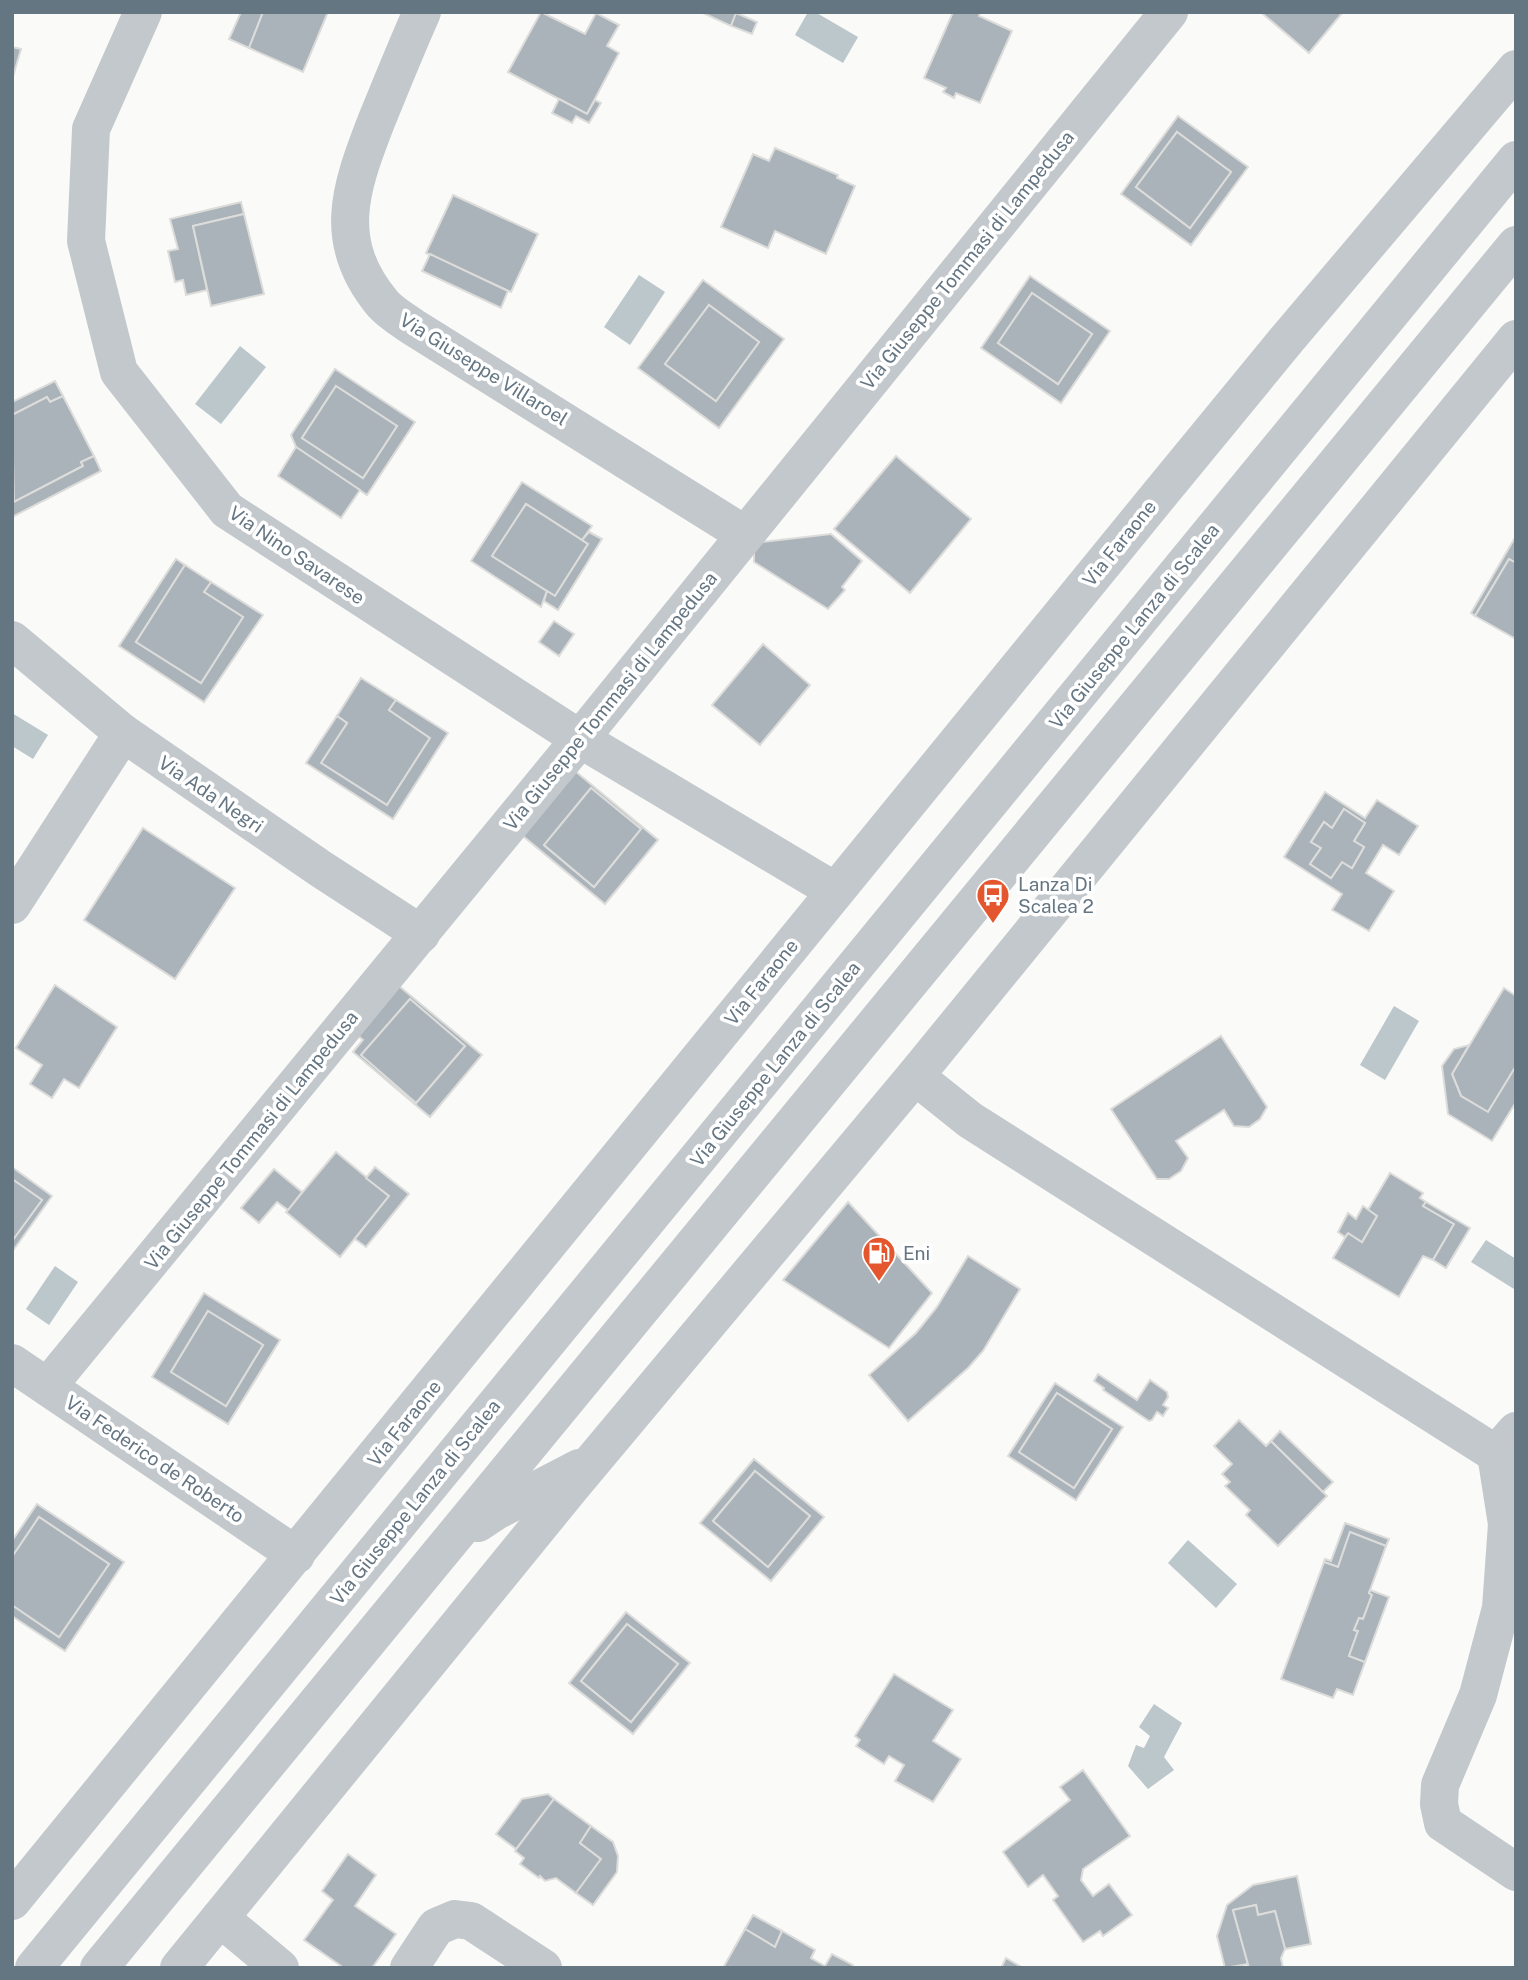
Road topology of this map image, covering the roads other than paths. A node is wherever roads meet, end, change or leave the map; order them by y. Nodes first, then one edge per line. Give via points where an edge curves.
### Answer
1 (143, 12) edge
2 (422, 12) edge
3 (1169, 12) edge
4 (1516, 69) edge
5 (1516, 160) edge
6 (1516, 245) edge
7 (1516, 340) edge
8 (744, 534) junction
9 (12, 640) edge
10 (123, 733) junction
11 (580, 739) junction
12 (835, 891) junction
13 (12, 905) edge
14 (421, 933) junction
15 (915, 1076) junction
16 (12, 1363) edge
17 (48, 1386) junction
18 (1506, 1443) edge
19 (606, 1445) junction
20 (441, 1553) junction
21 (296, 1555) junction
22 (1516, 1872) edge
23 (12, 1900) edge
24 (219, 1919) junction
25 (34, 1968) edge
26 (100, 1968) edge
27 (179, 1968) edge
28 (280, 1968) edge
29 (409, 1968) edge
30 (543, 1968) edge

1 - 11 street, Via Nino Savarese via 91,129 86,241 119,372 227,510
2 - 8 street, Via Giuseppe Villaroel via 356,172 349,207 351,243 364,276 385,305 413,327
3 - 8 street, Via Giuseppe Tommasi di Lampedusa
4 - 12 street, Via Faraone via 1288,338
5 - 25 street, Via Giuseppe Lanza di Scalea
6 - 20 street
7 - 15 street
8 - 11 street, Via Giuseppe Tommasi di Lampedusa
9 - 10 street, Via Ada Negri
10 - 13 street
10 - 14 street, Via Ada Negri
11 - 12 street, Via Nino Savarese
11 - 14 street, Via Giuseppe Tommasi di Lampedusa
12 - 21 street, Via Faraone
14 - 17 street, Via Giuseppe Tommasi di Lampedusa
15 - 18 street via 970,1119
15 - 19 street
16 - 17 street, Via Federico de Roberto
17 - 21 street, Via Federico de Roberto
18 - 22 street via 1501,1608 1478,1695 1440,1785 1439,1804 1443,1822
19 - 20 street via 577,1469 496,1511
19 - 24 street
20 - 26 street
21 - 23 street, Via Faraone
24 - 27 street
24 - 28 street
29 - 30 street via 436,1927 455,1919 471,1921

